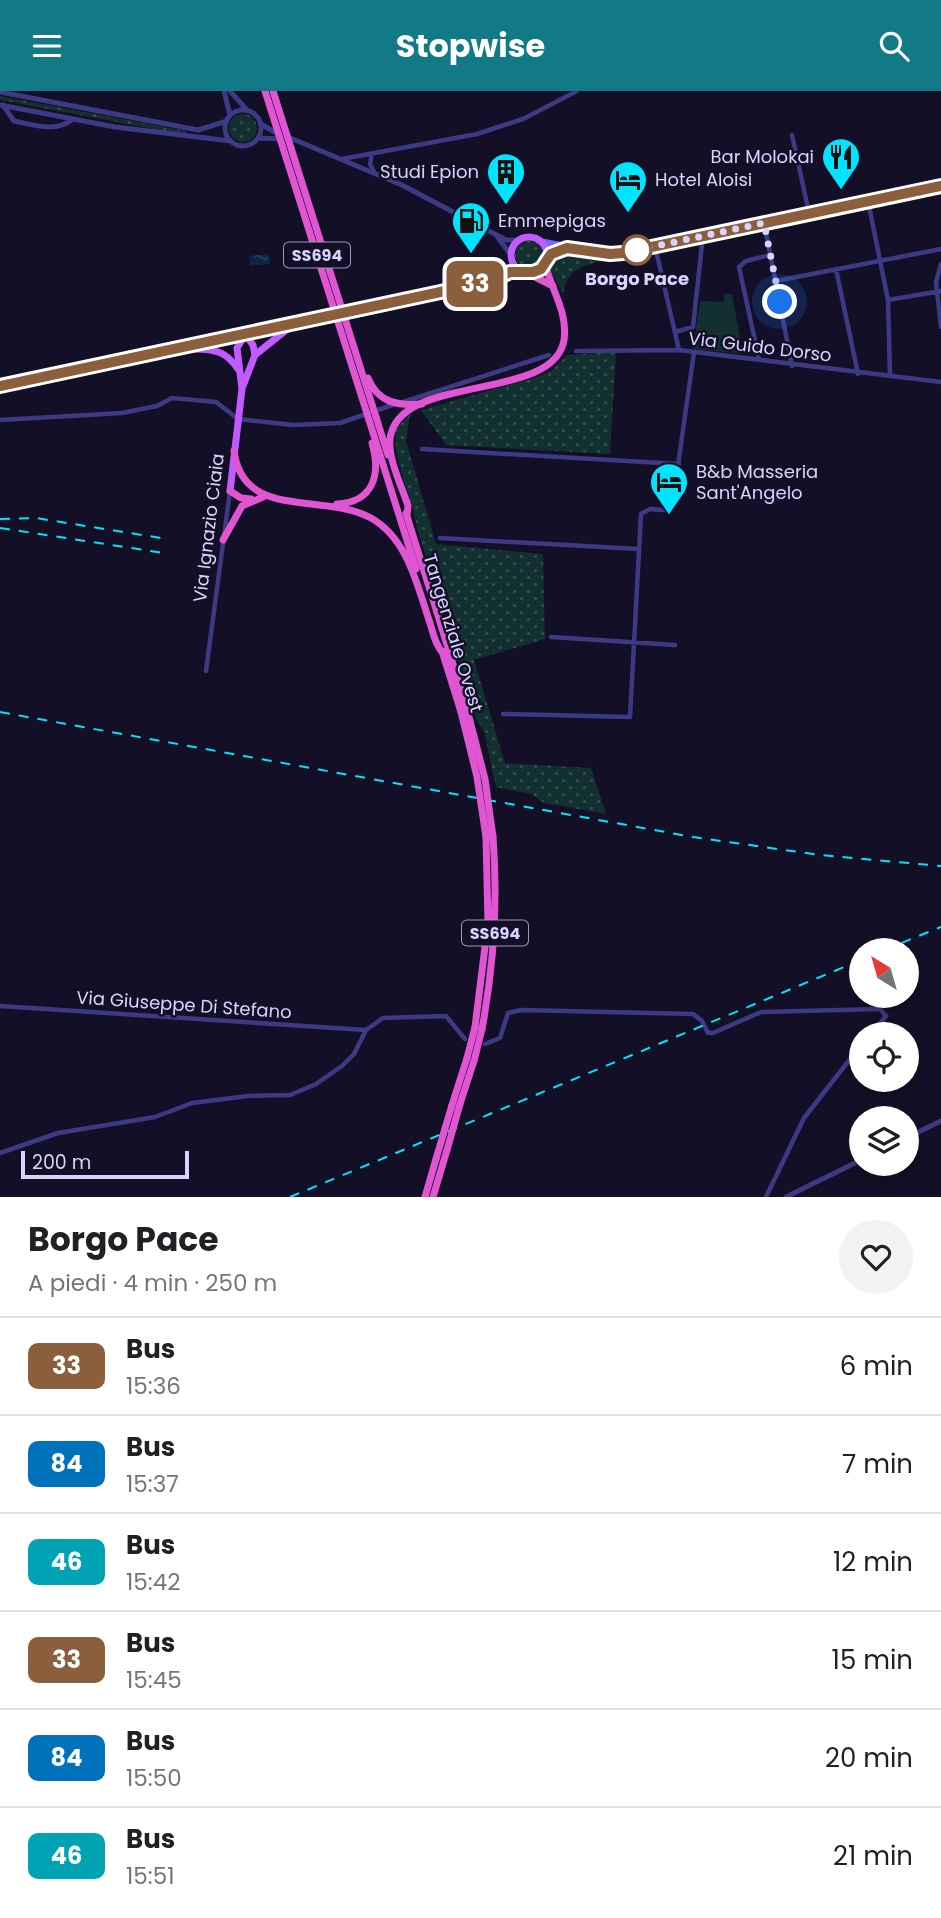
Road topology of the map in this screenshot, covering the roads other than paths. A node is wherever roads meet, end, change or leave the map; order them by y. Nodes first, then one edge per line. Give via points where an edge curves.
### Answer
1 (225, 91) edge
2 (230, 91) edge
3 (265, 91) edge
4 (273, 91) edge
5 (578, 91) edge
6 (0, 92) edge
7 (1, 105) edge
8 (247, 110) junction
9 (228, 118) junction
10 (73, 119) junction
11 (261, 124) junction
12 (792, 135) dead end
13 (258, 138) junction
14 (296, 139) junction
15 (231, 141) junction
16 (373, 153) junction
17 (342, 159) junction
18 (374, 172) junction
19 (941, 186) edge
20 (868, 201) junction
21 (810, 213) junction
22 (764, 223) junction
23 (493, 233) junction
24 (703, 235) junction
25 (519, 240) junction
26 (540, 241) junction
27 (654, 246) junction
28 (575, 247) junction
29 (941, 249) edge
30 (770, 255) junction
31 (511, 257) junction
32 (880, 260) junction
33 (545, 262) junction
34 (941, 264) edge
35 (836, 269) junction
36 (525, 272) junction
37 (776, 281) junction
38 (478, 283) junction
39 (553, 287) junction
40 (939, 291) edge
41 (888, 300) junction
42 (346, 321) junction
43 (297, 323) junction
44 (941, 327) edge
45 (675, 332) junction
46 (245, 334) junction
47 (180, 348) junction
48 (679, 350) junction
49 (576, 351) dead end
50 (694, 352) junction
51 (255, 355) junction
52 (549, 355) dead end
53 (759, 359) junction
54 (792, 366) junction
55 (240, 374) junction
56 (858, 374) junction
57 (890, 375) junction
58 (941, 382) edge
59 (0, 386) edge
60 (242, 389) junction
61 (422, 404) junction
62 (0, 419) edge
63 (238, 419) junction
64 (370, 419) junction
65 (422, 449) dead end
66 (234, 451) junction
67 (679, 464) junction
68 (230, 491) junction
69 (253, 491) junction
70 (267, 496) junction
71 (254, 499) junction
72 (326, 505) junction
73 (407, 516) junction
74 (440, 538) dead end
75 (223, 540) junction
76 (638, 549) junction
77 (551, 637) dead end
78 (632, 640) junction
79 (676, 645) dead end
80 (442, 652) junction
81 (206, 671) dead end
82 (464, 711) junction
83 (503, 714) dead end
84 (0, 1006) edge
85 (879, 1022) edge
86 (366, 1030) junction
87 (465, 1039) dead end
88 (485, 1044) dead end
89 (849, 1060) edge
90 (456, 1105) junction
91 (941, 1121) edge
92 (919, 1132) edge
93 (0, 1153) edge
94 (443, 1155) junction
95 (849, 1166) edge
96 (424, 1197) edge
97 (435, 1197) edge
98 (766, 1197) edge
99 (786, 1197) edge

1 - 9 street
2 - 8 street
3 - 64 highway, Tangenziale Ovest / SS694, bridge
4 - 42 highway, Tangenziale Ovest / SS694, bridge
5 - 16 street via 477,134
6 - 9 street via 198,130
7 - 10 street
7 - 10 street via 14,121 38,126 58,127
8 - 9 street
8 - 11 street
9 - 15 street via 226,132
10 - 15 street
11 - 13 street
11 - 14 street
12 - 21 street
13 - 14 street
13 - 15 street via 248,145
14 - 17 street
16 - 17 street
16 - 18 street via 370,165
17 - 18 street
18 - 23 street
19 - 20 main road
20 - 21 main road
20 - 32 street
21 - 22 main road
22 - 24 main road
22 - 30 street
23 - 25 street
23 - 31 street
24 - 27 main road
24 - 45 street via 693,327
25 - 26 main road
25 - 31 main road
26 - 28 main road
26 - 33 main road via 546,251
27 - 28 main road via 610,254
27 - 45 street
28 - 33 main road via 556,251
29 - 32 street
30 - 37 street
30 - 53 street via 739,267
31 - 36 main road
31 - 38 main road via 503,271
32 - 35 street
32 - 41 street
33 - 36 main road via 538,270
33 - 39 highway
34 - 40 street via 936,282
35 - 37 street
35 - 56 street
36 - 38 main road
36 - 39 highway
37 - 54 street
38 - 43 main road
39 - 61 highway via 562,311 564,338 550,363
40 - 41 street
40 - 44 street
41 - 57 street
42 - 61 highway, bridge via 374,390 394,404
42 - 64 highway, Tangenziale Ovest / SS694, bridge
43 - 46 main road
43 - 51 main road
45 - 48 street
46 - 47 main road
46 - 51 main road
46 - 55 main road, Via Ignazio Ciaia via 237,348
47 - 55 main road via 216,350 229,357
47 - 59 main road
48 - 49 street, Via Guido Dorso
48 - 50 street, Via Guido Dorso
50 - 53 street, Via Guido Dorso
50 - 67 street
51 - 60 main road, Via Ignazio Ciaia
52 - 63 street via 348,422 292,425
53 - 54 street, Via Guido Dorso
54 - 56 street, Via Guido Dorso
55 - 60 main road, Via Ignazio Ciaia
56 - 57 street, Via Guido Dorso
57 - 58 street, Via Guido Dorso
60 - 63 main road, Via Ignazio Ciaia
61 - 73 highway via 400,416 390,437
62 - 63 street via 122,413 172,398 216,402
63 - 66 main road, Via Ignazio Ciaia
64 - 72 highway via 377,468 372,486 355,502
64 - 73 highway, Tangenziale Ovest / SS694
64 - 80 highway, Tangenziale Ovest / SS694
65 - 67 street
66 - 68 main road, Via Ignazio Ciaia
66 - 69 highway via 238,472
67 - 76 street via 670,506 641,513
68 - 69 highway
68 - 71 highway
68 - 75 street, Via Ignazio Ciaia
69 - 70 highway
70 - 71 highway
70 - 72 highway
71 - 75 highway via 234,516
72 - 80 highway via 369,517 397,541
73 - 82 highway, Tangenziale Ovest / SS694
74 - 76 street
75 - 81 street, Via Ignazio Ciaia
76 - 78 street
77 - 78 street
78 - 79 street
78 - 83 street via 630,717
80 - 82 highway, Tangenziale Ovest / SS694
82 - 90 highway, Tangenziale Ovest / SS694, bridge via 483,768 496,883 495,935 478,1028
84 - 86 street, Via Giuseppe Di Stefano
85 - 88 street via 886,1012 880,1009 761,1012 709,1033 693,1014 521,1010 508,1013 504,1033
86 - 87 street via 383,1018 439,1015 450,1020
86 - 93 street via 349,1059 316,1084 290,1095 192,1103 155,1117 58,1133
89 - 98 street via 804,1118
90 - 94 highway, Tangenziale Ovest / SS694, bridge
90 - 94 highway, Tangenziale Ovest / SS694, bridge
91 - 92 street
94 - 96 highway, Tangenziale Ovest / SS694
94 - 97 highway
95 - 99 street

